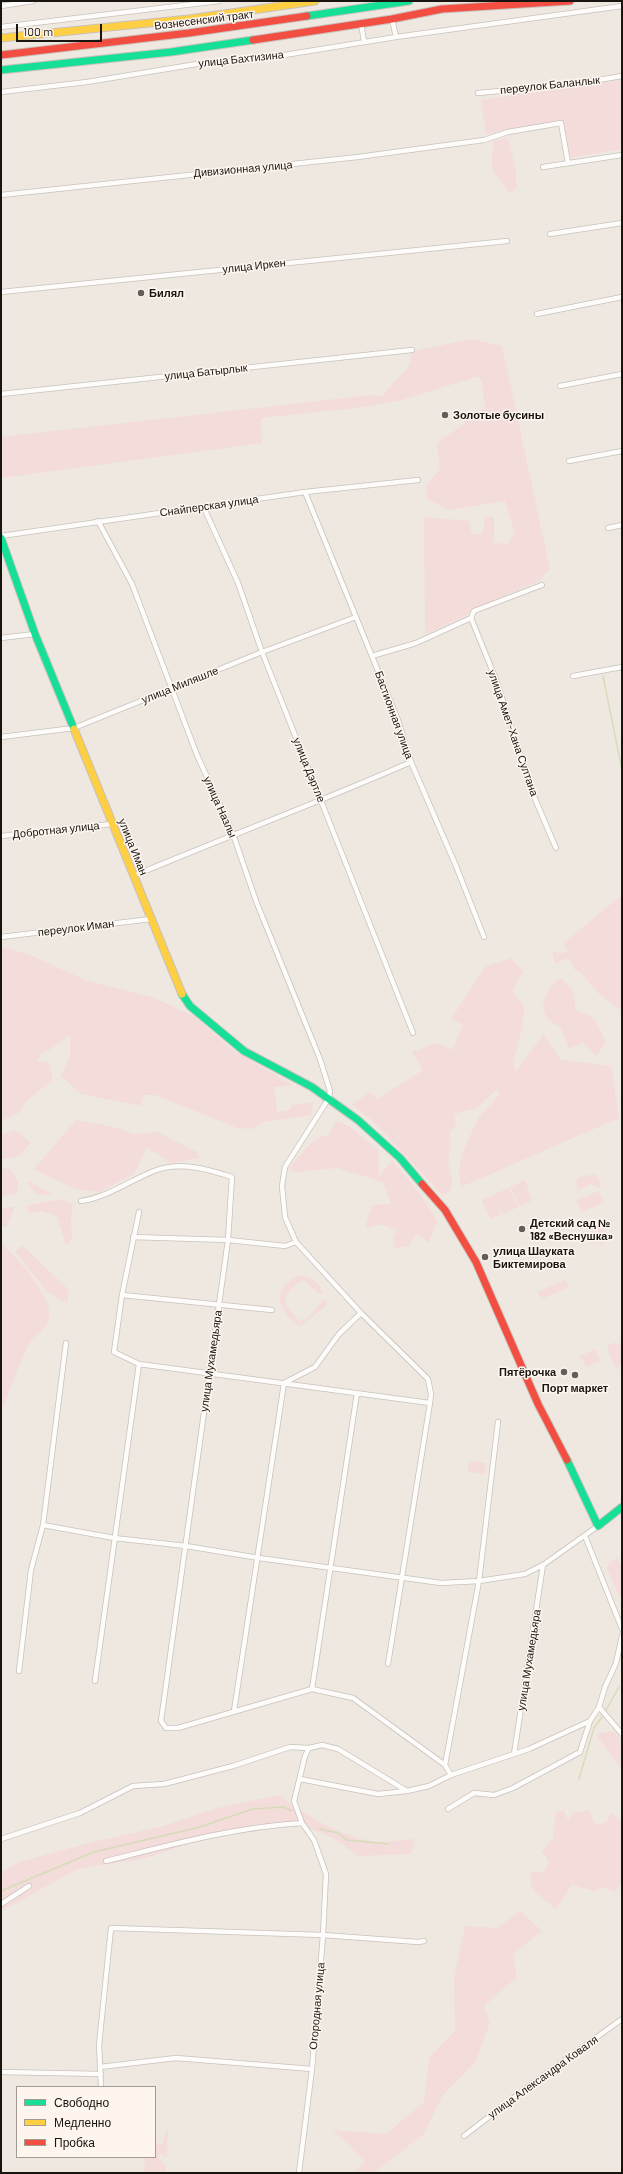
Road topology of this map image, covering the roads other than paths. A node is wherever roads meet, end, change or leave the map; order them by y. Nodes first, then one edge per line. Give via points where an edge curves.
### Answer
1 (33, 1) edge
2 (219, 1) edge
3 (315, 1) edge
4 (409, 1) edge
5 (570, 1) edge
6 (1, 6) edge
7 (622, 6) edge
8 (392, 19) junction
9 (361, 24) junction
10 (1, 27) edge
11 (396, 37) junction
12 (1, 38) edge
13 (364, 42) junction
14 (1, 55) edge
15 (1, 70) edge
16 (622, 76) edge
17 (1, 92) edge
18 (478, 93) dead end
19 (622, 155) edge
20 (568, 163) junction
21 (544, 167) dead end
22 (1, 195) edge
23 (622, 223) edge
24 (550, 234) dead end
25 (507, 241) dead end
26 (1, 292) edge
27 (622, 297) edge
28 (537, 314) dead end
29 (412, 350) dead end
30 (622, 374) edge
31 (560, 386) dead end
32 (1, 394) edge
33 (622, 451) edge
34 (569, 461) dead end
35 (418, 480) dead end
36 (305, 492) junction
37 (204, 508) junction
38 (98, 521) junction
39 (622, 525) edge
40 (608, 528) dead end
41 (1, 537) edge
42 (542, 585) dead end
43 (356, 617) junction
44 (471, 618) junction
45 (35, 634) junction
46 (1, 638) edge
47 (262, 652) junction
48 (372, 656) junction
49 (622, 667) edge
50 (573, 676) dead end
51 (171, 688) junction
52 (74, 728) junction
53 (1, 737) edge
54 (412, 762) junction
55 (321, 802) junction
56 (112, 824) junction
57 (233, 834) junction
58 (1, 836) edge
59 (556, 848) dead end
60 (133, 876) junction
61 (152, 919) junction
62 (1, 937) edge
63 (484, 937) dead end
64 (413, 1032) dead end
65 (328, 1098) junction
66 (81, 1201) dead end
67 (139, 1212) dead end
68 (133, 1237) junction
69 (228, 1240) junction
70 (296, 1242) junction
71 (122, 1295) junction
72 (219, 1304) junction
73 (272, 1310) dead end
74 (361, 1313) junction
75 (66, 1343) dead end
76 (139, 1364) junction
77 (209, 1374) junction
78 (284, 1384) junction
79 (357, 1393) junction
80 (430, 1403) junction
81 (498, 1422) dead end
82 (622, 1508) edge
83 (43, 1525) junction
84 (598, 1526) junction
85 (585, 1536) junction
86 (114, 1538) junction
87 (186, 1546) junction
88 (258, 1558) junction
89 (543, 1565) junction
90 (330, 1568) junction
91 (401, 1578) junction
92 (479, 1581) junction
93 (622, 1629) edge
94 (622, 1636) edge
95 (388, 1664) dead end
96 (19, 1671) dead end
97 (95, 1681) dead end
98 (312, 1689) junction
99 (599, 1708) junction
100 (234, 1711) junction
101 (590, 1722) junction
102 (622, 1734) edge
103 (310, 1748) junction
104 (514, 1754) junction
105 (445, 1765) junction
106 (451, 1775) junction
107 (300, 1779) junction
108 (407, 1791) junction
109 (448, 1809) dead end
110 (302, 1823) junction
111 (1, 1839) edge
112 (106, 1861) dead end
113 (29, 1886) dead end
114 (1, 1904) edge
115 (323, 1935) junction
116 (424, 1941) dead end
117 (622, 2019) edge
118 (100, 2067) junction
119 (312, 2069) junction
120 (1, 2072) edge
121 (100, 2074) junction
122 (101, 2086) edge
123 (464, 2136) dead end
124 (299, 2173) edge

1 - 6 street
2 - 10 street
3 - 12 street, Вознесенский тракт via 189,19
4 - 14 street, Вознесенский тракт via 189,33
5 - 8 street via 442,9
7 - 11 street, улица Бахтизина
8 - 9 street
8 - 11 street
9 - 13 street
9 - 15 street via 171,52
11 - 13 street, улица Бахтизина
13 - 17 street, улица Бахтизина
16 - 18 street, переулок Баланлык via 574,84
19 - 20 street
20 - 21 street
20 - 22 street, Дивизионная улица via 561,123 508,132 484,140 358,157
23 - 24 street
25 - 26 street, улица Иркен
27 - 28 street
29 - 32 street, улица Батырлык
30 - 31 street
33 - 34 street
35 - 36 street, Снайперская улица
36 - 37 street, Снайперская улица
36 - 43 street, Бастионная улица
37 - 38 street, Снайперская улица
37 - 47 street, улица Дэртле via 235,577
38 - 41 street, Снайперская улица
38 - 51 street, улица Назлы via 132,584
39 - 40 street
41 - 45 street, улица Иман
42 - 44 street via 474,611
43 - 47 street, улица Миляшле
43 - 48 street, Бастионная улица
44 - 48 street via 416,643
44 - 59 street, улица Амет-Хана Султана via 495,677 535,799
45 - 46 street
45 - 52 street, улица Иман
47 - 51 street, улица Миляшле
47 - 55 street, улица Дэртле
48 - 54 street, Бастионная улица
49 - 50 street
51 - 52 street, улица Миляшле
51 - 57 street, улица Назлы via 197,756
52 - 53 street, улица Миляшле
52 - 56 street, улица Иман
54 - 55 street
54 - 63 street, Бастионная улица
55 - 57 street
55 - 64 street, улица Дэртле
56 - 58 street, Добротная улица
56 - 60 street, улица Иман
57 - 60 street
57 - 65 street, улица Назлы via 256,901 320,1060 330,1091
60 - 61 street, улица Иман
61 - 62 street, переулок Иман
61 - 65 street, улица Иман via 175,977 190,1006 244,1051
65 - 70 street via 285,1167 282,1180 285,1217
65 - 84 street, улица Иман via 400,1158 445,1210 476,1262 538,1404
66 - 69 street, улица Мухамедьяра via 98,1199 156,1170 178,1166 201,1167 232,1176
67 - 68 street
68 - 69 street
68 - 71 street
69 - 70 street via 285,1246
69 - 72 street, улица Мухамедьяра
70 - 74 street
71 - 72 street
71 - 76 street via 114,1352
72 - 73 street
72 - 77 street, улица Мухамедьяра
74 - 78 street via 339,1334 315,1367
74 - 80 street via 428,1379
75 - 83 street
76 - 77 street
76 - 86 street
77 - 78 street
77 - 87 street, улица Мухамедьяра
78 - 79 street
78 - 88 street
79 - 80 street
79 - 90 street
80 - 91 street
81 - 92 street
82 - 84 street
83 - 86 street
83 - 96 street via 31,1570
84 - 85 street
85 - 89 street
85 - 93 street
86 - 87 street
86 - 97 street
87 - 88 street
87 - 100 street, улица Мухамедьяра via 162,1721 166,1728 178,1728
88 - 90 street
88 - 100 street
89 - 92 street via 525,1574
89 - 104 street, улица Мухамедьяра
90 - 91 street
90 - 98 street
91 - 92 street via 442,1583
91 - 95 street
92 - 105 street
94 - 99 street via 616,1663
98 - 100 street
98 - 105 street via 353,1698
99 - 101 street
99 - 102 street
101 - 104 street
101 - 109 street via 580,1752 513,1788 494,1795 474,1793
103 - 107 street, Огородная улица via 305,1756
103 - 108 street via 322,1745 338,1749
103 - 111 street via 290,1747 234,1766 164,1784 132,1786 80,1813
104 - 106 street
105 - 106 street
106 - 108 street via 429,1786
107 - 108 street via 378,1794
107 - 110 street, Огородная улица via 294,1801
110 - 112 street via 277,1824 210,1836
110 - 115 street, Огородная улица via 314,1840 326,1874
113 - 114 street
115 - 116 street
115 - 118 street via 110,1928 99,2045
115 - 119 street, Огородная улица
117 - 123 street, улица Александра Коваля
118 - 119 street via 176,2058
118 - 121 street
119 - 124 street, Огородная улица
120 - 121 street
121 - 122 street

